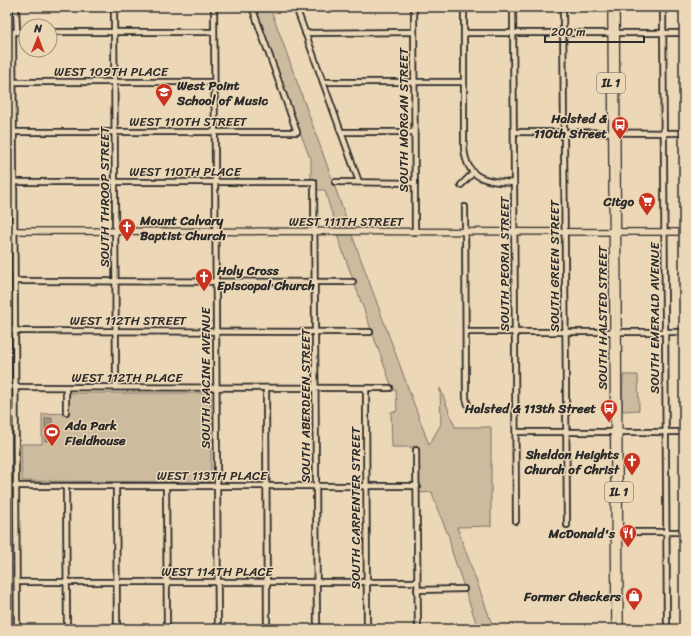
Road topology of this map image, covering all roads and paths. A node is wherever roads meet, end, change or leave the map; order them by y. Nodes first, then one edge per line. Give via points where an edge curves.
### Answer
1 (16, 7) edge
2 (114, 7) edge
3 (214, 7) edge
4 (252, 7) edge
5 (296, 7) edge
6 (414, 7) edge
7 (464, 7) edge
8 (513, 7) edge
9 (563, 7) edge
10 (611, 7) edge
11 (616, 7) edge
12 (663, 7) edge
13 (7, 32) edge
14 (15, 32) junction
15 (58, 32) edge
16 (114, 32) junction
17 (214, 32) junction
18 (414, 32) junction
19 (305, 33) junction
20 (464, 33) junction
21 (514, 33) junction
22 (563, 33) junction
23 (614, 33) junction
24 (663, 33) junction
25 (684, 33) edge
26 (7, 82) edge
27 (14, 82) junction
28 (114, 82) junction
29 (214, 82) junction
30 (323, 82) junction
31 (414, 82) junction
32 (464, 82) junction
33 (7, 132) edge
34 (14, 132) junction
35 (114, 132) junction
36 (214, 132) junction
37 (341, 132) junction
38 (414, 132) junction
39 (514, 132) junction
40 (564, 132) junction
41 (614, 132) junction
42 (664, 132) junction
43 (684, 132) edge
44 (473, 173) junction
45 (7, 182) edge
46 (14, 182) junction
47 (114, 182) junction
48 (215, 182) junction
49 (314, 182) joint
50 (335, 182) dead end
51 (359, 182) junction
52 (415, 182) junction
53 (514, 183) junction
54 (461, 185) dead end
55 (465, 207) dead end
56 (7, 231) edge
57 (15, 231) junction
58 (115, 232) junction
59 (215, 232) junction
60 (315, 232) junction
61 (415, 232) junction
62 (465, 232) junction
63 (515, 232) junction
64 (565, 232) junction
65 (615, 232) junction
66 (664, 232) junction
67 (684, 232) edge
68 (15, 281) junction
69 (115, 281) junction
70 (215, 282) junction
71 (315, 282) junction
72 (353, 282) dead end
73 (7, 328) edge
74 (15, 330) junction
75 (116, 331) junction
76 (216, 331) junction
77 (315, 332) junction
78 (370, 332) dead end
79 (466, 332) junction
80 (515, 332) junction
81 (566, 332) junction
82 (616, 332) junction
83 (665, 332) junction
84 (684, 332) edge
85 (7, 387) edge
86 (16, 387) junction
87 (116, 387) junction
88 (66, 388) junction
89 (216, 388) junction
90 (266, 388) junction
91 (316, 388) junction
92 (366, 388) junction
93 (390, 388) dead end
94 (468, 405) dead end
95 (66, 412) dead end
96 (516, 432) junction
97 (566, 432) junction
98 (616, 432) junction
99 (665, 432) junction
100 (684, 432) edge
101 (416, 450) dead end
102 (7, 486) edge
103 (16, 486) junction
104 (66, 486) junction
105 (116, 486) junction
106 (166, 486) junction
107 (217, 486) junction
108 (266, 486) junction
109 (316, 486) junction
110 (366, 486) junction
111 (416, 486) junction
112 (516, 521) dead end
113 (567, 525) dead end
114 (617, 532) junction
115 (666, 532) junction
116 (684, 532) edge
117 (17, 582) junction
118 (67, 582) junction
119 (117, 582) junction
120 (167, 582) junction
121 (217, 582) junction
122 (267, 582) junction
123 (317, 582) junction
124 (367, 582) junction
125 (417, 582) junction
126 (464, 589) dead end
127 (417, 590) junction
128 (17, 629) edge
129 (67, 629) edge
130 (118, 629) edge
131 (167, 629) edge
132 (218, 629) edge
133 (267, 629) edge
134 (317, 629) edge
135 (367, 629) edge
136 (418, 629) edge
137 (615, 629) edge
138 (620, 629) edge
139 (667, 629) edge

1 - 14 street
2 - 16 street, SOUTH THROOP STREET
3 - 17 street, SOUTH RACINE AVENUE
4 - 36 street, WEST 110TH STREET via 297,132
5 - 19 street
6 - 18 street, SOUTH MORGAN STREET
7 - 20 street
8 - 21 street, SOUTH PEORIA STREET
9 - 22 street, SOUTH GREEN STREET
10 - 23 main road, SOUTH HALSTED STREET / IL 1
11 - 23 main road, SOUTH HALSTED STREET / IL 1
12 - 24 street, SOUTH EMERALD AVENUE
13 - 14 street
14 - 27 street
15 - 16 street
16 - 17 street
16 - 28 street, SOUTH THROOP STREET
17 - 29 street, SOUTH RACINE AVENUE
18 - 19 street
18 - 31 street, SOUTH MORGAN STREET
19 - 30 street
20 - 21 street
20 - 32 street
21 - 22 street
21 - 39 street, SOUTH PEORIA STREET
22 - 23 street
22 - 40 street, SOUTH GREEN STREET
23 - 24 street
23 - 41 main road, SOUTH HALSTED STREET / IL 1
24 - 25 street
24 - 42 street, SOUTH EMERALD AVENUE
26 - 27 street, WEST 109TH PLACE
27 - 28 street, WEST 109TH PLACE
27 - 34 street
28 - 29 street, WEST 109TH PLACE
28 - 35 street, SOUTH THROOP STREET
29 - 36 street, SOUTH RACINE AVENUE
30 - 31 street
30 - 37 street
31 - 32 street
31 - 38 street, SOUTH MORGAN STREET
32 - 44 street via 465,153
33 - 34 street, WEST 110TH STREET
34 - 35 street, WEST 110TH STREET
34 - 46 street
35 - 36 street, WEST 110TH STREET
35 - 47 street, SOUTH THROOP STREET
36 - 48 street, SOUTH RACINE AVENUE
37 - 38 street
37 - 51 street
38 - 52 street, SOUTH MORGAN STREET
39 - 40 street
39 - 53 street, SOUTH PEORIA STREET
40 - 41 street
40 - 64 street, SOUTH GREEN STREET
41 - 42 street
41 - 65 main road, SOUTH HALSTED STREET / IL 1
42 - 43 street
42 - 66 street, SOUTH EMERALD AVENUE
44 - 53 street via 489,181
44 - 54 street
45 - 46 street, WEST 110TH PLACE
46 - 47 street, WEST 110TH PLACE
46 - 57 street
47 - 48 street, WEST 110TH PLACE
47 - 58 street, SOUTH THROOP STREET
48 - 49 street, WEST 110TH PLACE
48 - 59 street, SOUTH RACINE AVENUE
49 - 60 street, SOUTH ABERDEEN STREET
50 - 51 street
51 - 52 street
52 - 61 street, SOUTH MORGAN STREET
53 - 63 street, SOUTH PEORIA STREET
55 - 62 street
56 - 57 main road, WEST 111TH STREET
57 - 58 main road, WEST 111TH STREET
57 - 68 street
58 - 59 main road, WEST 111TH STREET
58 - 69 street, SOUTH THROOP STREET
59 - 60 main road, WEST 111TH STREET
59 - 70 street, SOUTH RACINE AVENUE
60 - 61 main road, WEST 111TH STREET
60 - 71 street, SOUTH ABERDEEN STREET
61 - 62 main road, WEST 111TH STREET
62 - 63 main road, WEST 111TH STREET
62 - 79 street
63 - 64 main road, WEST 111TH STREET
63 - 80 street, SOUTH PEORIA STREET
64 - 65 main road, WEST 111TH STREET
64 - 81 street, SOUTH GREEN STREET
65 - 66 main road, WEST 111TH STREET
65 - 82 main road, SOUTH HALSTED STREET / IL 1
66 - 67 main road, WEST 111TH STREET
66 - 83 street, SOUTH EMERALD AVENUE
68 - 69 street
68 - 74 street
69 - 70 street
69 - 75 street, SOUTH THROOP STREET
70 - 71 street
70 - 76 street, SOUTH RACINE AVENUE
71 - 72 street
71 - 77 street, SOUTH ABERDEEN STREET
73 - 74 street, WEST 112TH STREET
74 - 75 street, WEST 112TH STREET
74 - 86 street
75 - 76 street, WEST 112TH STREET
75 - 87 street, SOUTH THROOP STREET
76 - 77 street, WEST 112TH STREET
76 - 89 street, SOUTH RACINE AVENUE
77 - 78 street, WEST 112TH STREET
77 - 91 street, SOUTH ABERDEEN STREET
79 - 80 street
79 - 94 street
80 - 81 street
80 - 96 street, SOUTH PEORIA STREET
81 - 82 street
81 - 97 street, SOUTH GREEN STREET
82 - 83 street
82 - 98 main road, SOUTH HALSTED STREET / IL 1
83 - 84 street
83 - 99 street, SOUTH EMERALD AVENUE
85 - 86 street, WEST 112TH PLACE
86 - 88 street, WEST 112TH PLACE
86 - 103 street
87 - 88 street, WEST 112TH PLACE
87 - 89 street, WEST 112TH PLACE
88 - 95 street
89 - 90 street, WEST 112TH PLACE
89 - 107 street, SOUTH RACINE AVENUE
90 - 91 street, WEST 112TH PLACE
90 - 108 street
91 - 92 street, WEST 112TH PLACE
91 - 109 street, SOUTH ABERDEEN STREET
92 - 93 street, WEST 112TH PLACE
92 - 110 street, SOUTH CARPENTER STREET
96 - 97 street
96 - 112 street, SOUTH PEORIA STREET
97 - 98 street
97 - 113 street, SOUTH GREEN STREET
98 - 99 street
98 - 114 main road, SOUTH HALSTED STREET / IL 1
99 - 100 street
99 - 115 street, SOUTH EMERALD AVENUE
101 - 111 street
102 - 103 street, WEST 113TH PLACE
103 - 104 street, WEST 113TH PLACE
103 - 117 street
104 - 105 street, WEST 113TH PLACE
104 - 118 street
105 - 106 street, WEST 113TH PLACE
105 - 119 street
106 - 107 street, WEST 113TH PLACE
106 - 120 street
107 - 108 street, WEST 113TH PLACE
107 - 121 street, SOUTH RACINE AVENUE
108 - 109 street, WEST 113TH PLACE
108 - 122 street
109 - 110 street, WEST 113TH PLACE
109 - 123 street, SOUTH ABERDEEN STREET
110 - 111 street, WEST 113TH PLACE
110 - 124 street, SOUTH CARPENTER STREET
111 - 125 street
114 - 115 street
114 - 137 main road, SOUTH HALSTED STREET / IL 1
114 - 138 main road, SOUTH HALSTED STREET / IL 1
115 - 116 street
115 - 139 street, SOUTH EMERALD AVENUE
117 - 118 street, WEST 114TH PLACE
117 - 128 street
118 - 119 street, WEST 114TH PLACE
118 - 129 street
119 - 120 street, WEST 114TH PLACE
119 - 130 street
120 - 121 street, WEST 114TH PLACE
120 - 131 street
121 - 122 street, WEST 114TH PLACE
121 - 132 street, SOUTH RACINE AVENUE
122 - 123 street, WEST 114TH PLACE
122 - 133 street
123 - 124 street, WEST 114TH PLACE
123 - 134 street, SOUTH ABERDEEN STREET
124 - 125 street, WEST 114TH PLACE
124 - 135 street, SOUTH CARPENTER STREET
125 - 127 street
126 - 127 street
127 - 136 street

